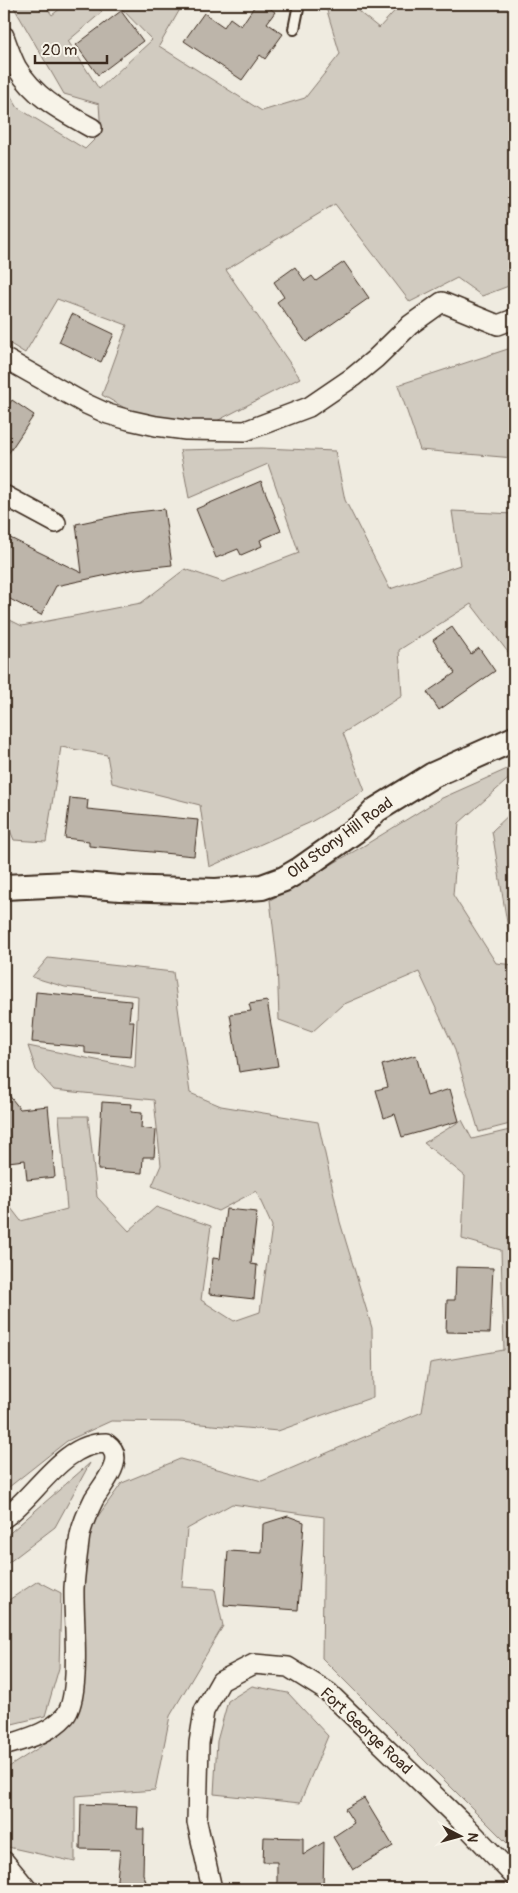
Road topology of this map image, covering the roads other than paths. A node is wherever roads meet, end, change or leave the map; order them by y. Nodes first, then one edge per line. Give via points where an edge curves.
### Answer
1 (298, 4) edge
2 (294, 29) dead end
3 (4, 36) edge
4 (92, 128) dead end
5 (514, 319) edge
6 (4, 358) edge
7 (4, 495) edge
8 (56, 523) dead end
9 (514, 740) edge
10 (4, 888) edge
11 (4, 1518) edge
12 (4, 1746) edge
13 (4, 1863) edge
14 (514, 1876) edge
15 (27, 1889) edge
16 (212, 1889) edge

1 - 2 lane
3 - 4 street via 16,67 41,98
5 - 6 street via 498,325 442,302 410,325 353,377 309,407 245,431 186,430 108,414
7 - 8 street
9 - 10 street, Old Stony Hill Road via 426,778 376,810 358,828 301,869 262,887 216,891 69,884
11 - 12 street via 57,1466 85,1446 106,1443 112,1447 114,1466 94,1500 80,1538 74,1587 75,1689 66,1715 49,1730
13 - 15 street
14 - 16 street, Fort George Road via 328,1692 288,1667 254,1664 221,1681 204,1711 199,1743 197,1822

